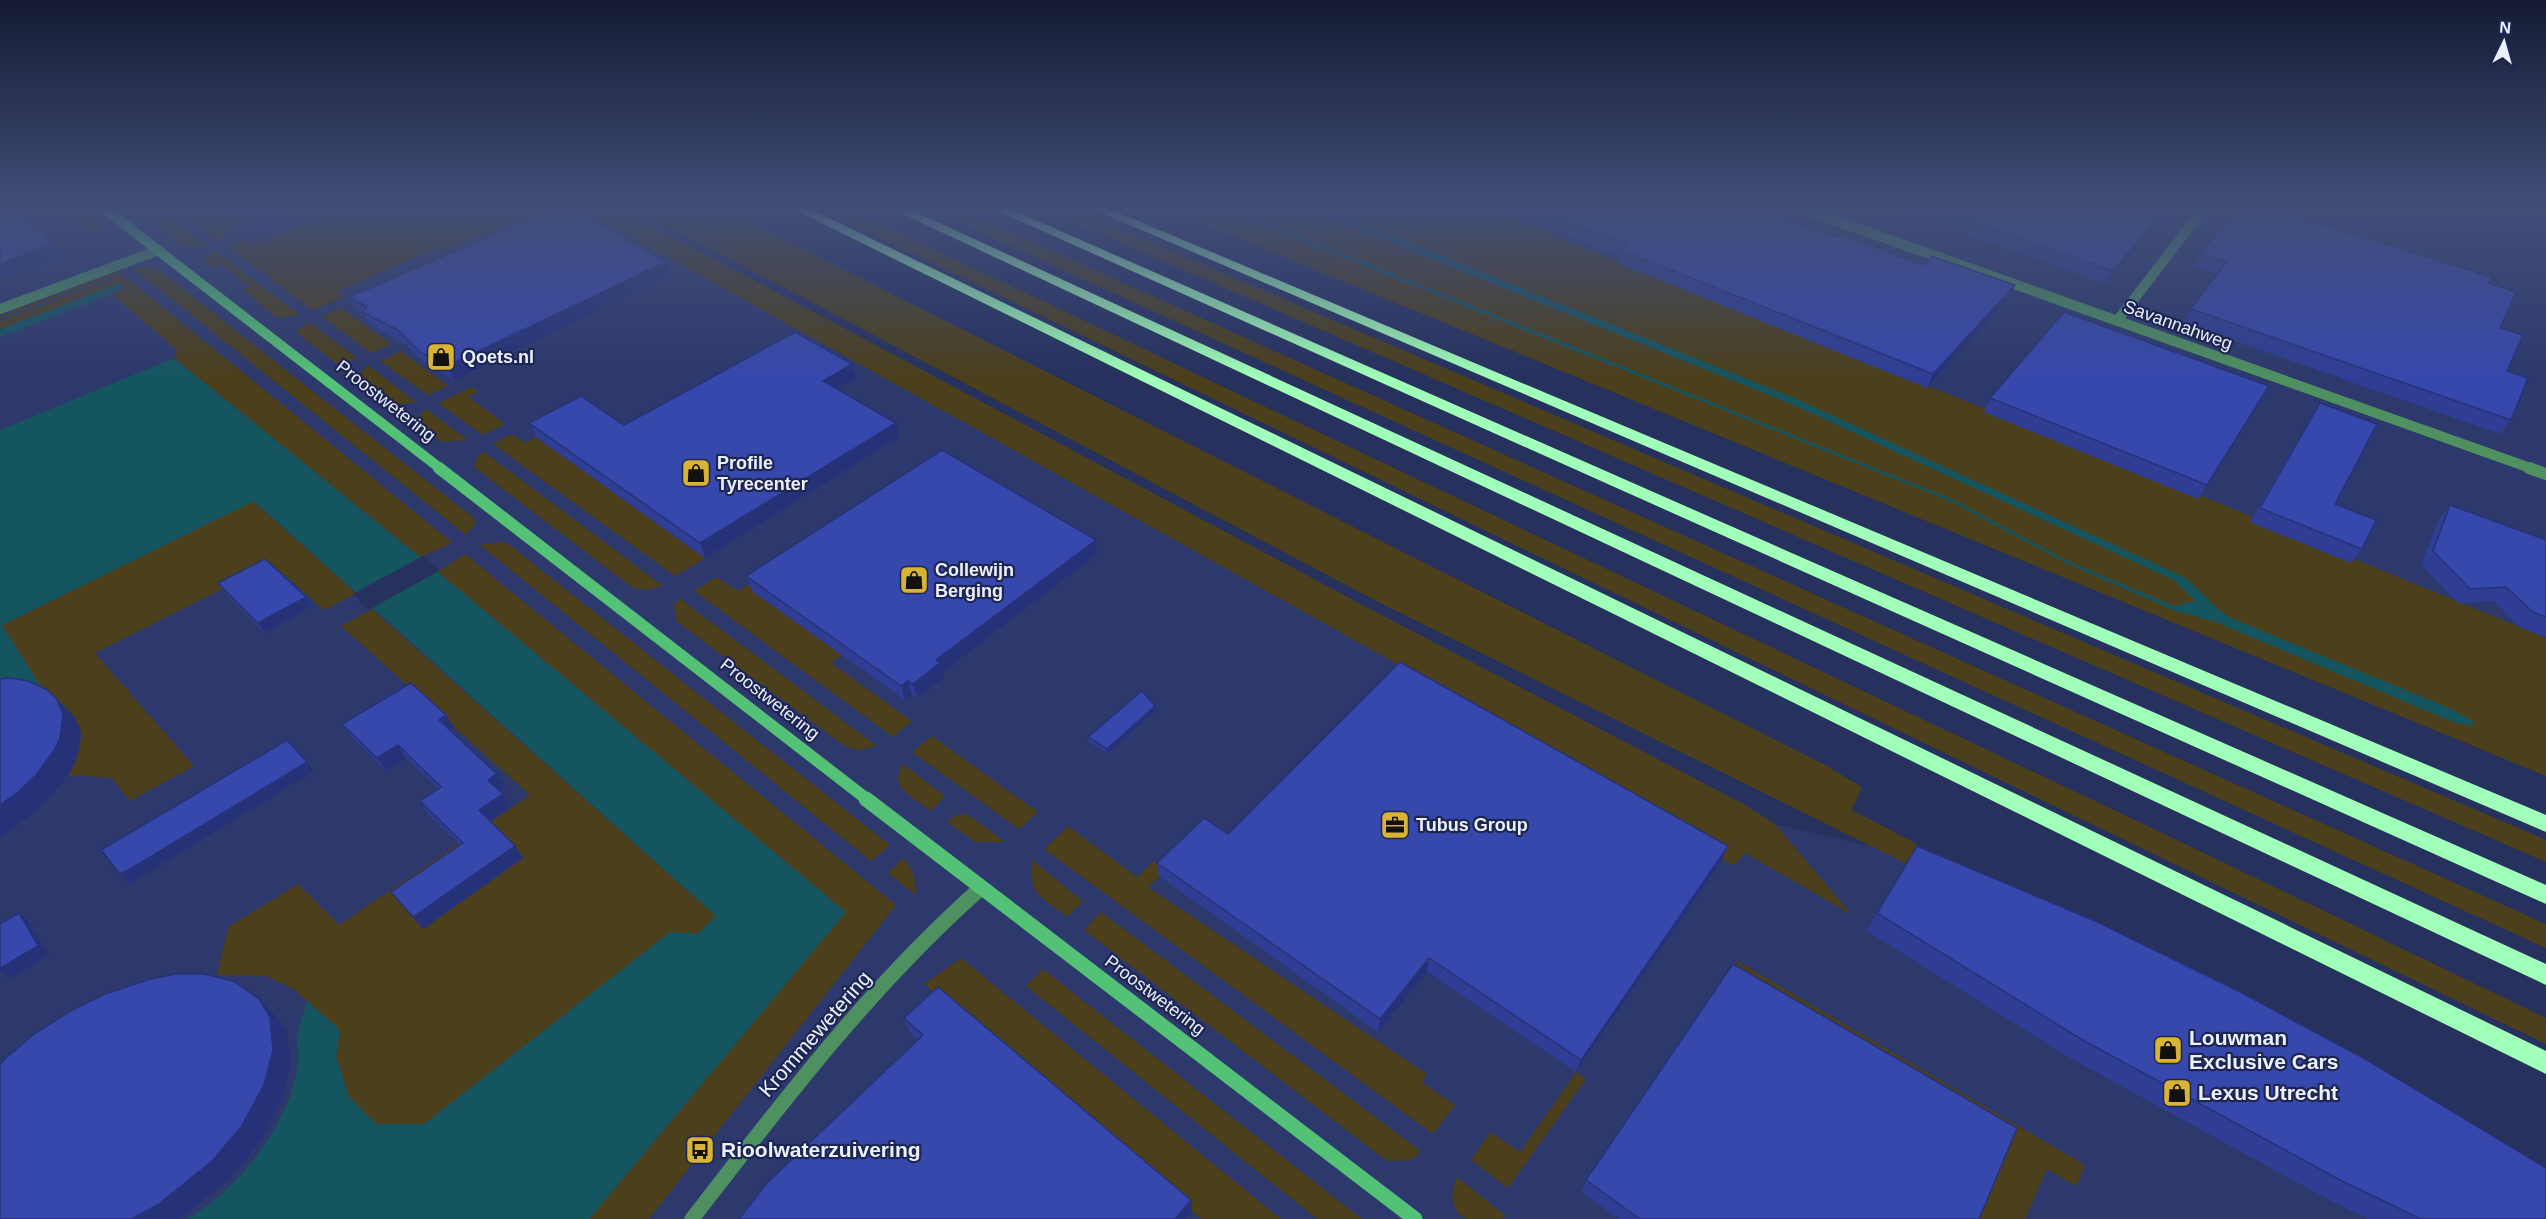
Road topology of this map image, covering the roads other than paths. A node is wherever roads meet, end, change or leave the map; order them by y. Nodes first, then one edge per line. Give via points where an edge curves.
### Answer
1 (122, 264) edge
2 (177, 264) edge
3 (911, 264) edge
4 (1016, 264) edge
5 (1123, 264) edge
6 (1228, 264) edge
7 (1957, 264) edge
8 (2161, 264) edge
9 (0, 309) edge
10 (2117, 321) junction
11 (2546, 474) edge
12 (2546, 824) edge
13 (981, 888) junction
14 (2546, 895) edge
15 (2546, 975) edge
16 (2546, 1063) edge
17 (692, 1219) edge
18 (1415, 1219) edge

1 - 9 street
2 - 13 street, Proostwetering
3 - 16 highway
4 - 15 highway
5 - 14 highway
6 - 12 highway
7 - 10 street, Savannahweg
8 - 10 street
10 - 11 street, Savannahweg
13 - 17 street, Krommewetering via 939,925 796,1085
13 - 18 street, Proostwetering

